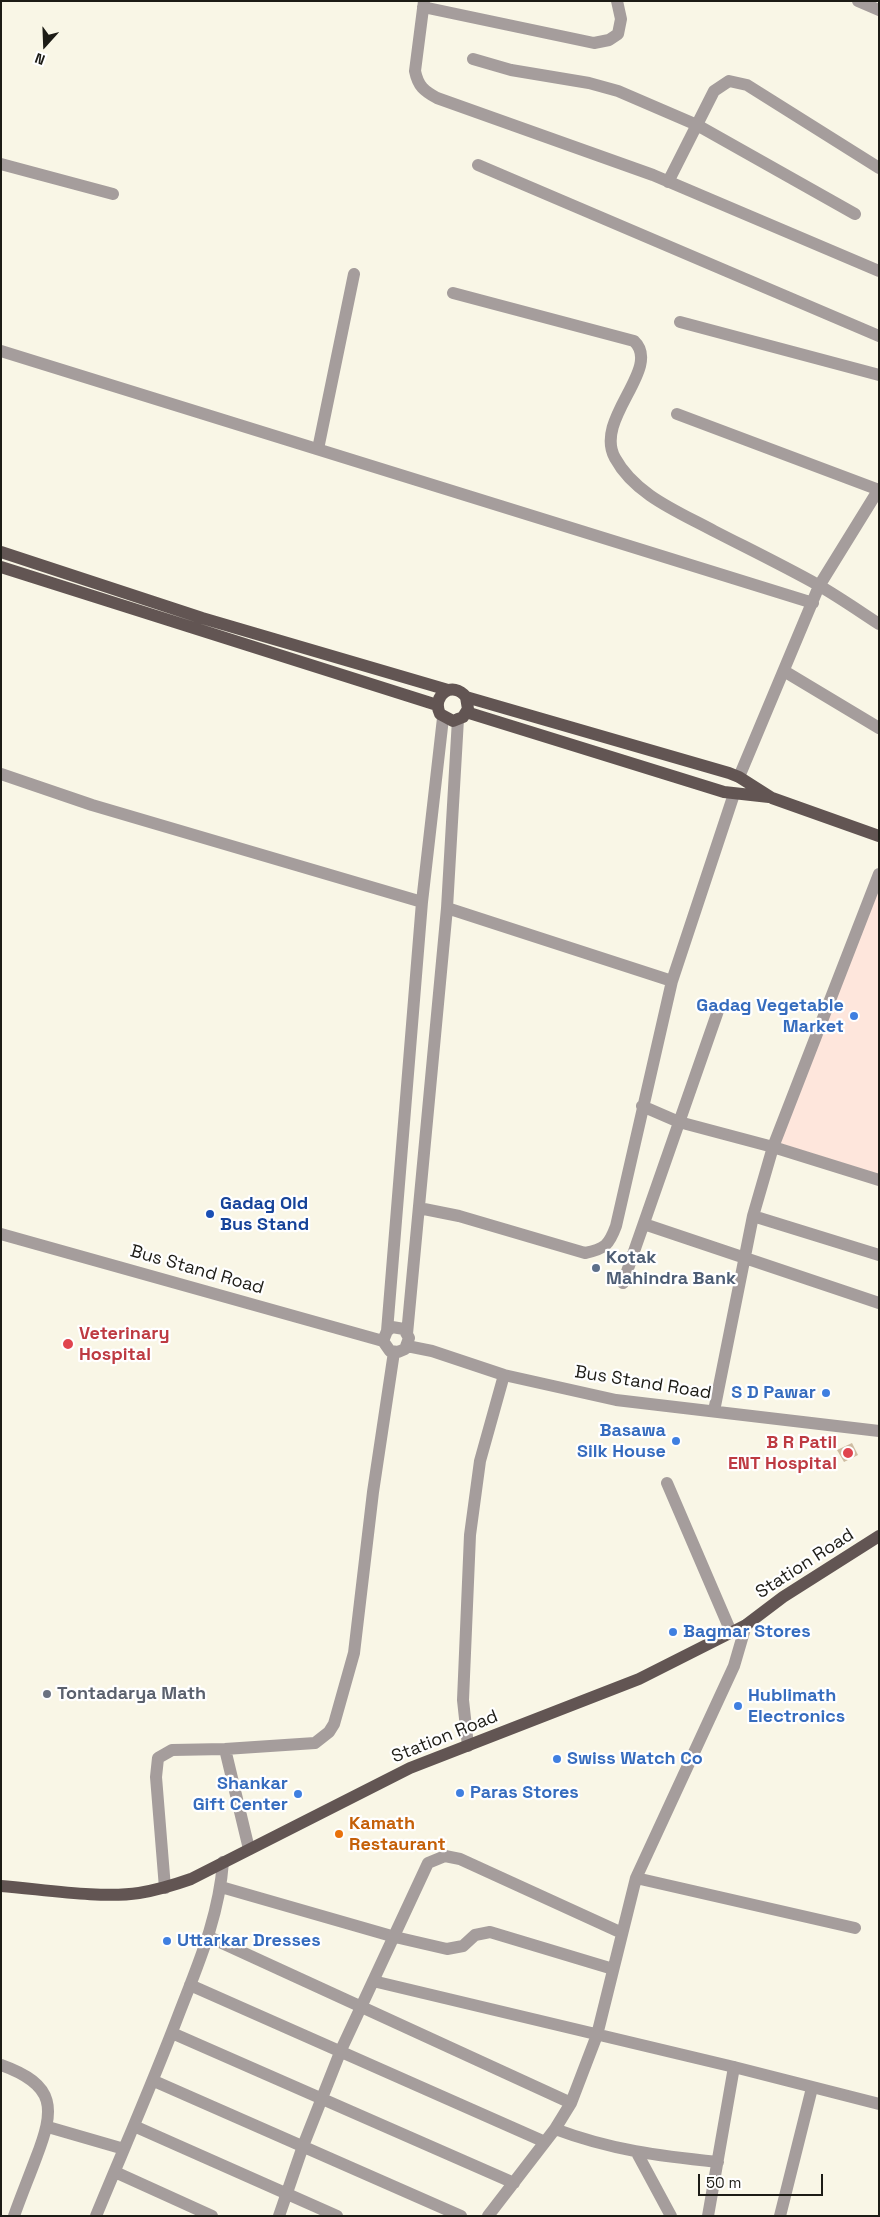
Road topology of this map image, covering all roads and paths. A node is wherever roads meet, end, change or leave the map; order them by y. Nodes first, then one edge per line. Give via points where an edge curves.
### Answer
1 (617, 1) edge
2 (858, 1) edge
3 (424, 4) edge
4 (879, 10) edge
5 (473, 59) dead end
6 (697, 125) junction
7 (1, 164) edge
8 (478, 165) dead end
9 (879, 168) edge
10 (668, 182) junction
11 (112, 194) dead end
12 (855, 214) dead end
13 (879, 271) edge
14 (354, 274) dead end
15 (453, 293) dead end
16 (680, 322) dead end
17 (879, 336) edge
18 (1, 351) edge
19 (879, 375) edge
20 (677, 414) dead end
21 (318, 449) junction
22 (879, 490) edge
23 (1, 552) edge
24 (1, 567) edge
25 (819, 586) junction
26 (813, 602) junction
27 (879, 624) edge
28 (784, 671) junction
29 (448, 690) junction
30 (466, 697) junction
31 (437, 705) junction
32 (462, 716) junction
33 (443, 718) junction
34 (879, 728) edge
35 (1, 774) edge
36 (739, 777) junction
37 (734, 794) junction
38 (772, 798) junction
39 (879, 836) edge
40 (879, 874) edge
41 (422, 902) junction
42 (447, 908) junction
43 (672, 981) junction
44 (719, 1008) dead end
45 (642, 1106) junction
46 (679, 1122) junction
47 (773, 1146) junction
48 (879, 1180) edge
49 (419, 1208) junction
50 (753, 1216) junction
51 (644, 1224) junction
52 (1, 1234) edge
53 (879, 1255) edge
54 (745, 1259) junction
55 (623, 1283) dead end
56 (879, 1303) edge
57 (385, 1336) junction
58 (408, 1340) junction
59 (394, 1352) junction
60 (504, 1375) junction
61 (714, 1411) junction
62 (879, 1431) edge
63 (667, 1483) dead end
64 (879, 1536) edge
65 (746, 1625) junction
66 (731, 1632) junction
67 (468, 1746) junction
68 (225, 1750) junction
69 (249, 1850) junction
70 (223, 1862) junction
71 (636, 1878) junction
72 (1, 1886) edge
73 (221, 1887) junction
74 (165, 1888) junction
75 (855, 1928) dead end
76 (622, 1933) junction
77 (209, 1937) junction
78 (395, 1937) junction
79 (613, 1969) junction
80 (372, 1981) junction
81 (190, 1985) junction
82 (361, 2006) junction
83 (172, 2033) junction
84 (597, 2035) junction
85 (341, 2050) junction
86 (1, 2065) edge
87 (734, 2067) junction
88 (154, 2081) junction
89 (812, 2088) junction
90 (322, 2099) junction
91 (571, 2103) junction
92 (879, 2104) edge
93 (134, 2126) junction
94 (48, 2127) junction
95 (555, 2129) junction
96 (545, 2142) junction
97 (303, 2146) junction
98 (124, 2149) junction
99 (637, 2153) junction
100 (718, 2162) junction
101 (115, 2172) junction
102 (514, 2183) junction
103 (286, 2193) junction
104 (98, 2215) edge
105 (14, 2216) edge
106 (212, 2216) edge
107 (278, 2216) edge
108 (337, 2216) edge
109 (461, 2216) edge
110 (488, 2216) edge
111 (671, 2216) edge
112 (708, 2216) edge
113 (780, 2216) edge

1 - 3 street via 621,19 618,34 594,43
2 - 4 street
3 - 10 street via 415,72 424,92
5 - 6 street via 511,70 602,86
6 - 9 street via 714,91 729,81 737,82 747,85
6 - 10 street
6 - 12 street
7 - 11 street
8 - 17 street
10 - 13 street
14 - 21 street
15 - 25 street via 634,341 641,347 643,356 614,421 609,446 615,460 645,492
16 - 19 street
18 - 21 street
20 - 22 street
21 - 26 street
22 - 25 street
23 - 29 main road via 202,618
24 - 31 main road
25 - 26 street
25 - 27 street
26 - 28 street
28 - 34 street
28 - 36 street
29 - 30 main road via 458,691
29 - 31 main road via 440,696
30 - 32 main road via 468,705
30 - 36 main road
31 - 33 main road
32 - 33 main road via 453,721
32 - 37 main road
32 - 42 street
33 - 41 street
35 - 41 street via 92,806
36 - 38 main road
37 - 38 main road
37 - 43 street
38 - 39 main road
40 - 47 street
41 - 57 street
42 - 43 street
42 - 49 street
43 - 45 street
44 - 46 street
45 - 46 street
45 - 49 street via 616,1226 610,1241 599,1250 585,1253 459,1216
46 - 47 street
46 - 51 street
47 - 48 street
47 - 50 street
49 - 58 street
50 - 53 street
50 - 54 street
51 - 54 street
51 - 55 street
52 - 57 street, Bus Stand Road
54 - 56 street
54 - 61 street
57 - 58 street via 398,1327
57 - 59 street via 387,1348
58 - 59 street via 402,1351
58 - 60 street, Bus Stand Road
59 - 68 street via 354,1653 334,1724 315,1743
60 - 61 street, Bus Stand Road via 616,1400
60 - 67 street via 480,1461 470,1535 463,1700
61 - 62 street, Bus Stand Road
63 - 66 street
64 - 65 main road, Station Road
65 - 66 main road, Station Road
65 - 71 street via 734,1666
66 - 67 main road, Station Road via 639,1679
67 - 69 main road, Station Road via 410,1768
68 - 69 street
68 - 74 street via 172,1750 158,1758 156,1777
69 - 70 main road, Station Road
70 - 73 street
70 - 74 main road, Station Road
71 - 75 street
71 - 76 street
72 - 74 main road, Station Road via 109,1894
73 - 77 street
73 - 78 street
76 - 78 street via 460,1859 445,1856 435,1858 423,1870
76 - 79 street
77 - 81 street
77 - 82 street
78 - 79 street via 455,1949 475,1935 490,1932
78 - 80 street
79 - 84 street
80 - 82 street
80 - 84 street
81 - 83 street
81 - 85 street
82 - 85 street
82 - 91 street
83 - 88 street
83 - 90 street
84 - 87 street
84 - 91 street
85 - 90 street
85 - 96 street
86 - 94 street via 30,2078 43,2091 49,2104
87 - 89 street
87 - 100 street
88 - 93 street
88 - 97 street
89 - 92 street
89 - 113 street
90 - 97 street
90 - 102 street
91 - 95 street
93 - 98 street
93 - 103 street
94 - 98 street
94 - 105 street
95 - 96 street
95 - 99 street via 590,2142
96 - 102 street
97 - 103 street
97 - 109 street
98 - 101 street
99 - 100 street
99 - 111 street
100 - 112 street
101 - 104 street
101 - 106 street
102 - 110 street
103 - 107 street
103 - 108 street

